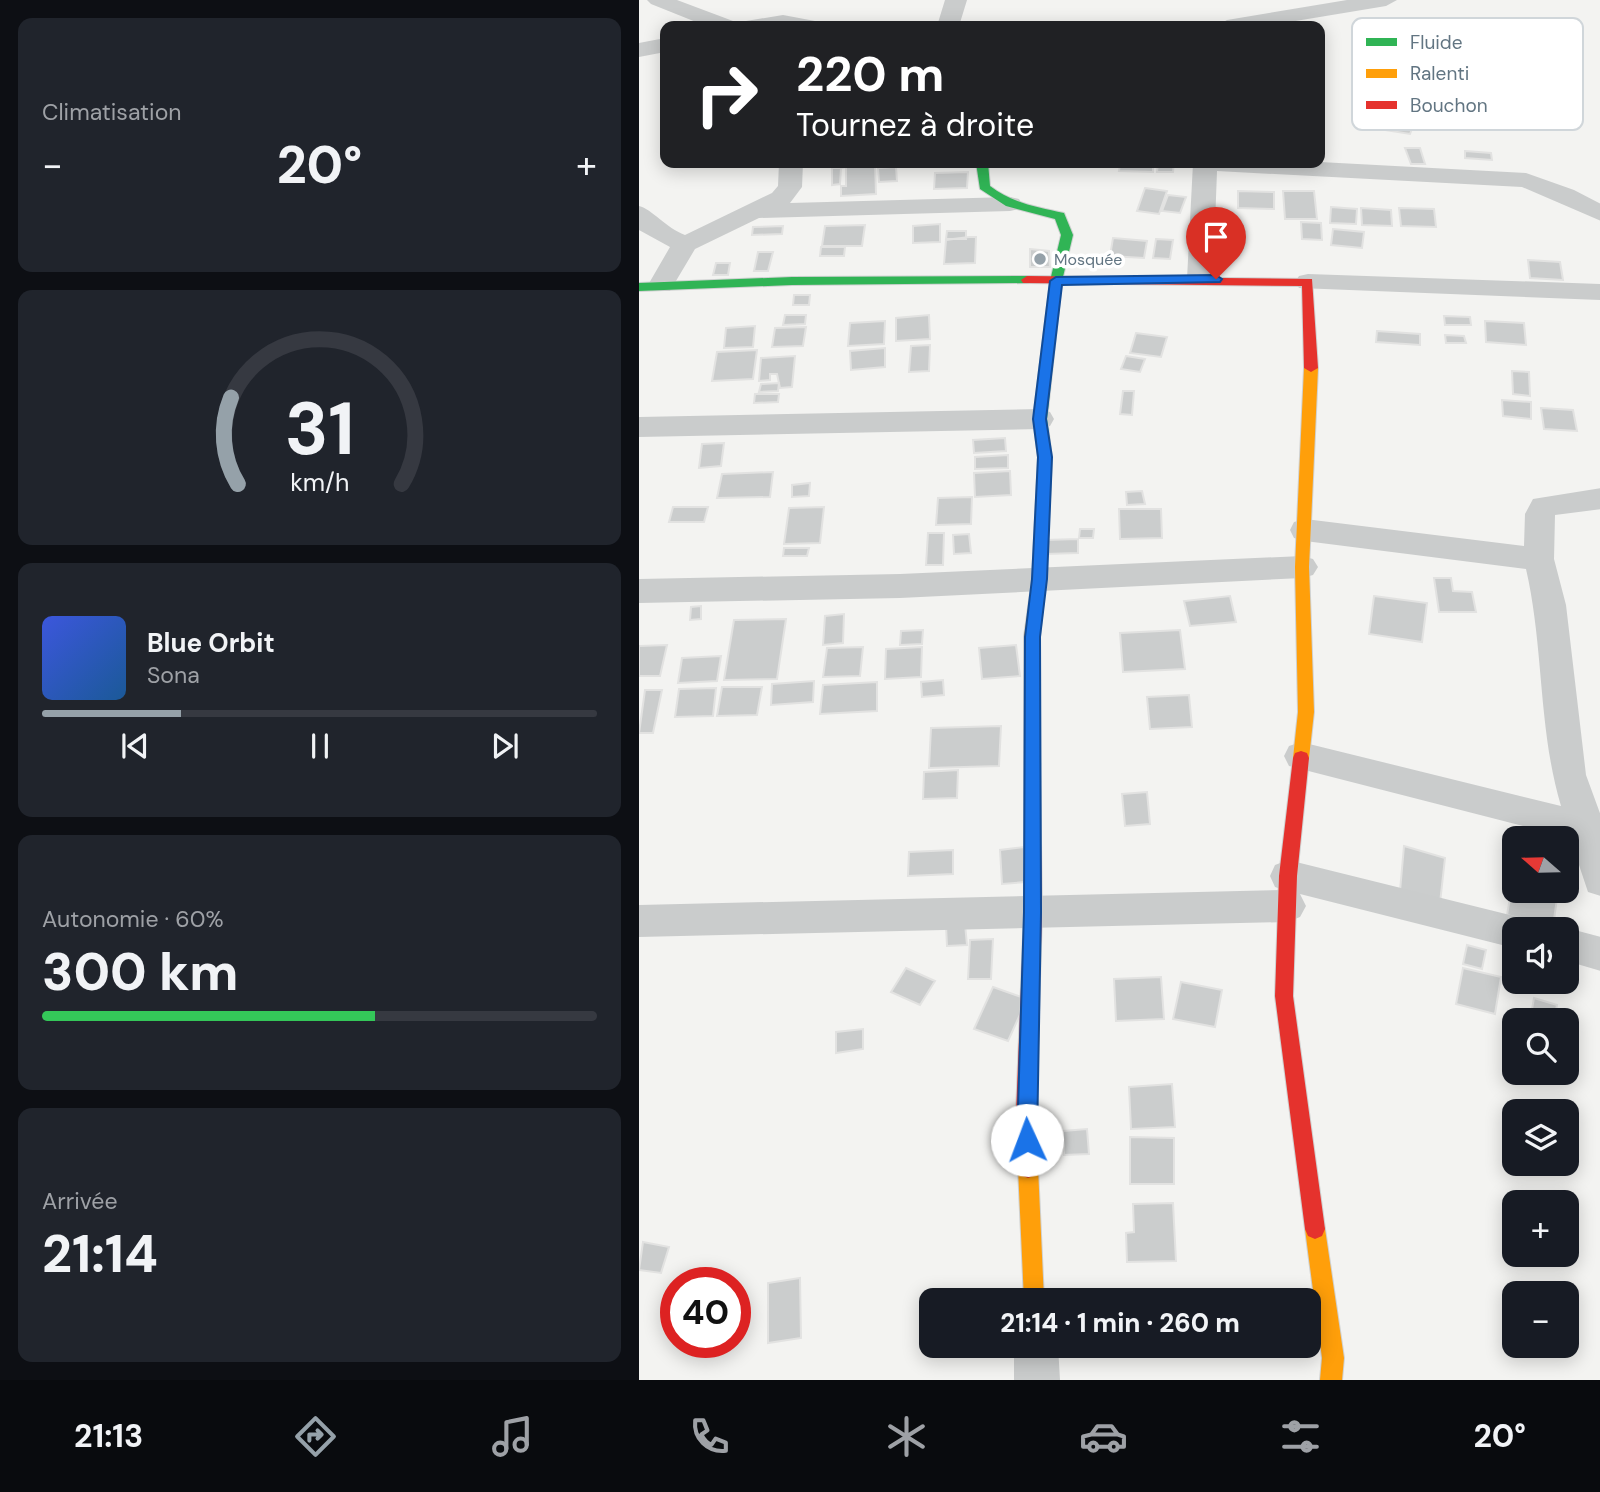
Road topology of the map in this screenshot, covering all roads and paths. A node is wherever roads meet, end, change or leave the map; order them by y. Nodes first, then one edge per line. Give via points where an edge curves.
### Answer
1 (658, 0) edge
2 (956, 0) edge
3 (1386, 0) edge
4 (712, 21) edge
5 (950, 21) edge
6 (1258, 21) edge
7 (660, 46) edge
8 (639, 50) edge
9 (791, 168) edge
10 (982, 168) edge
11 (1207, 168) edge
12 (1301, 168) edge
13 (1010, 204) junction
14 (756, 211) junction
15 (639, 213) edge
16 (1600, 214) edge
17 (686, 244) junction
18 (1200, 279) junction
19 (1056, 281) junction
20 (1308, 282) junction
21 (650, 286) edge
22 (1600, 292) edge
23 (1040, 419) junction
24 (639, 428) edge
25 (1600, 498) edge
26 (1305, 530) junction
27 (1539, 559) junction
28 (1302, 567) junction
29 (1039, 579) junction
30 (639, 591) edge
31 (1301, 756) junction
32 (1591, 829) edge
33 (1600, 881) edge
34 (1288, 891) junction
35 (1033, 912) junction
36 (639, 921) edge
37 (1502, 930) edge
38 (1579, 948) edge
39 (1600, 954) edge
40 (1033, 1288) edge
41 (1036, 1358) edge
42 (1037, 1380) edge
43 (1331, 1380) edge

1 - 4 street
2 - 5 street
3 - 6 street
7 - 8 street
9 - 14 street via 790,187 781,198
10 - 13 street via 984,187
11 - 18 street
12 - 16 street via 1526,180
13 - 14 street
13 - 19 street via 1060,216 1067,235
14 - 17 street
15 - 17 street via 647,227
17 - 21 street
18 - 19 street
18 - 20 street
19 - 21 street
19 - 23 street
20 - 22 street
20 - 26 street via 1311,373
23 - 24 street
23 - 29 street via 1045,457
25 - 27 street via 1544,506
26 - 27 street
26 - 28 street
27 - 32 street via 1550,605 1569,775
28 - 29 street
28 - 31 street via 1306,712
29 - 30 street
29 - 35 street via 1032,637
31 - 32 street
31 - 34 street
32 - 33 street
34 - 35 street
34 - 37 street
34 - 43 street via 1284,996 1333,1358
35 - 36 street
35 - 40 street via 1026,1113
38 - 39 street
41 - 42 street

